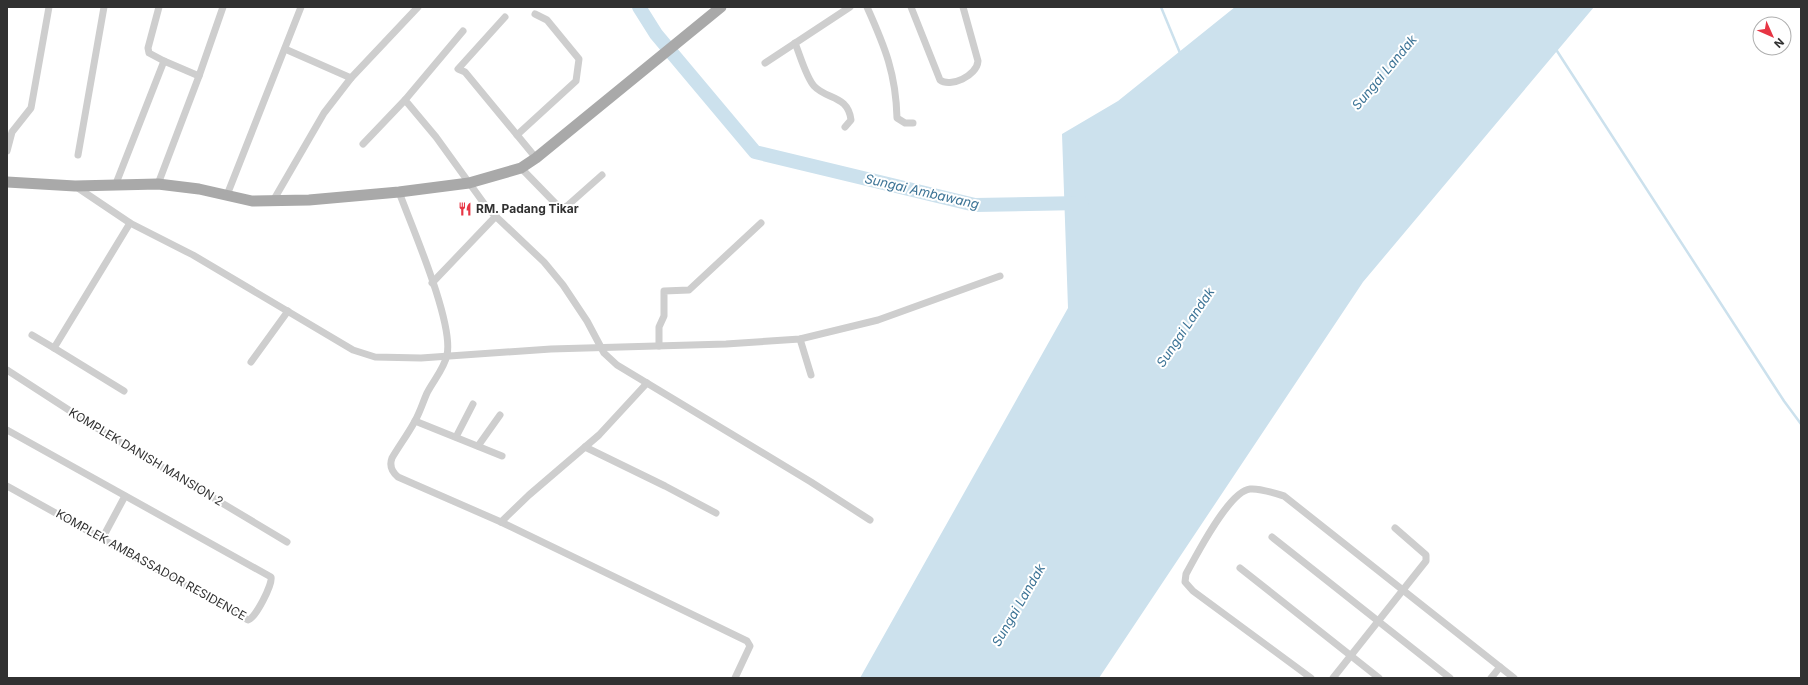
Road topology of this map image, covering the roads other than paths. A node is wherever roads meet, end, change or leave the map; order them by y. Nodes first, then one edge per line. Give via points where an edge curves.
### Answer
1 (49, 7) edge
2 (104, 7) edge
3 (159, 7) edge
4 (223, 7) edge
5 (301, 7) edge
6 (418, 7) edge
7 (867, 7) edge
8 (911, 7) edge
9 (963, 7) edge
10 (719, 8) edge
11 (845, 8) edge
12 (535, 14) dead end
13 (505, 17) dead end
14 (463, 31) dead end
15 (795, 43) junction
16 (285, 49) junction
17 (164, 61) junction
18 (765, 63) dead end
19 (199, 76) junction
20 (351, 78) junction
21 (406, 100) junction
22 (913, 123) dead end
23 (845, 127) dead end
24 (517, 135) junction
25 (363, 144) dead end
26 (7, 151) edge
27 (78, 155) dead end
28 (536, 158) junction
29 (521, 168) junction
30 (602, 175) dead end
31 (7, 182) edge
32 (469, 183) junction
33 (158, 184) junction
34 (75, 186) junction
35 (115, 186) junction
36 (399, 192) junction
37 (227, 195) junction
38 (273, 201) junction
39 (496, 216) junction
40 (130, 223) junction
41 (761, 223) dead end
42 (1000, 276) dead end
43 (432, 282) junction
44 (288, 311) junction
45 (32, 335) dead end
46 (800, 340) junction
47 (659, 346) junction
48 (54, 348) junction
49 (601, 348) junction
50 (447, 356) junction
51 (251, 362) dead end
52 (7, 370) edge
53 (811, 376) dead end
54 (647, 383) junction
55 (124, 391) dead end
56 (473, 404) dead end
57 (500, 415) dead end
58 (415, 421) junction
59 (7, 430) edge
60 (456, 437) junction
61 (478, 446) junction
62 (585, 448) junction
63 (502, 456) dead end
64 (7, 486) edge
65 (125, 496) junction
66 (716, 513) dead end
67 (870, 520) dead end
68 (501, 522) junction
69 (1395, 528) dead end
70 (1272, 537) dead end
71 (102, 539) junction
72 (287, 542) dead end
73 (1240, 568) dead end
74 (1403, 590) junction
75 (1378, 620) junction
76 (1351, 655) junction
77 (1500, 667) junction
78 (735, 678) edge
79 (1311, 678) edge
80 (1332, 678) edge
81 (1379, 678) edge
82 (1450, 678) edge
83 (1491, 678) edge
84 (1514, 678) edge

1 - 26 street via 31,108 12,132
2 - 27 street
3 - 17 street via 148,48 149,52
4 - 19 street
5 - 16 street
6 - 20 street
7 - 22 street via 896,85 897,118 906,124
8 - 9 street via 940,80 948,83 964,78 975,72 978,67
10 - 28 main road
11 - 15 street
12 - 24 street via 547,20 579,59 576,81
13 - 24 street via 458,69 465,72
14 - 21 street
15 - 18 street
15 - 23 street via 814,86 837,98 847,108 851,120
16 - 20 street
16 - 37 street
17 - 19 street
17 - 35 street
19 - 33 street
20 - 38 street via 324,113
21 - 25 street
21 - 32 street
24 - 28 street
28 - 29 main road
29 - 30 street via 562,208
29 - 32 main road
31 - 34 main road
32 - 36 main road
32 - 39 street
33 - 35 main road
33 - 37 main road
34 - 35 main road
34 - 40 street
36 - 38 main road via 316,200
36 - 43 street
37 - 38 main road via 252,201
39 - 43 street
39 - 49 street via 544,262 564,286
40 - 44 street via 193,255
40 - 48 street
41 - 47 street via 689,290 664,291 664,316 659,327
42 - 46 street via 878,320
43 - 50 street via 447,332
44 - 50 street via 364,355 389,358
44 - 51 street
45 - 48 street
46 - 47 street
46 - 53 street
47 - 49 street
48 - 55 street
49 - 50 street
49 - 54 street via 609,360
50 - 58 street
52 - 72 street, KOMPLEK DANISH MANSION 2 via 95,427
54 - 62 street
54 - 67 street
56 - 60 street
57 - 61 street
58 - 60 street
58 - 68 street via 392,458 391,468 394,474
59 - 65 street
60 - 61 street
61 - 63 street
62 - 66 street
62 - 68 street via 528,495
64 - 71 street, KOMPLEK AMBASSADOR RESIDENCE
65 - 71 street
65 - 71 street, KOMPLEK AMBASSADOR RESIDENCE via 269,576 271,584 254,617 248,620
68 - 78 street via 748,641 750,646
69 - 74 street via 1427,558
70 - 75 street
73 - 76 street
74 - 75 street
74 - 77 street
74 - 79 street via 1284,496 1250,489 1234,498 1211,529 1186,574 1185,582
75 - 76 street
75 - 82 street
76 - 80 street
76 - 81 street
77 - 83 street
77 - 84 street

